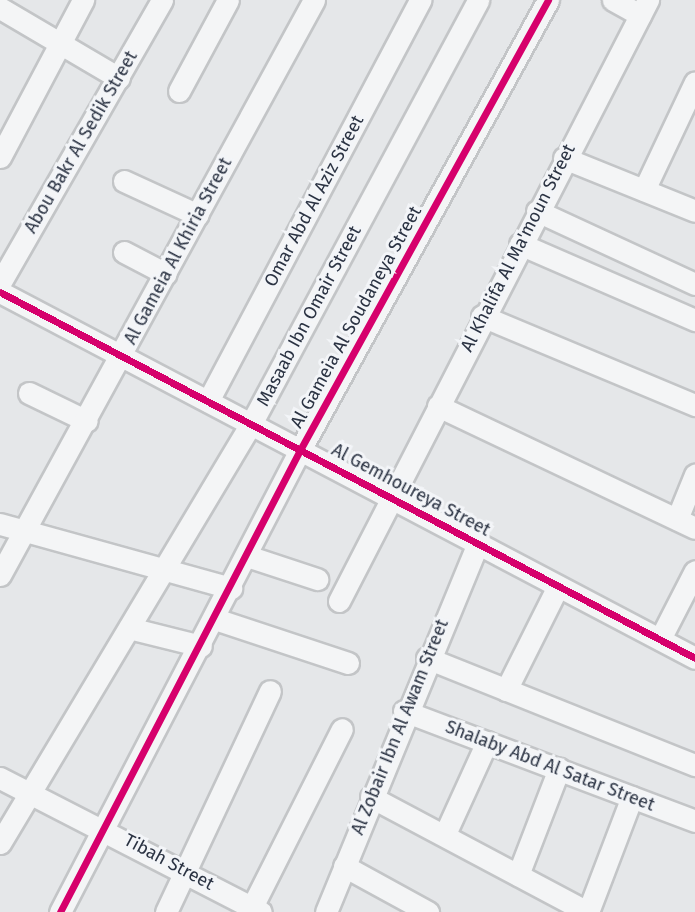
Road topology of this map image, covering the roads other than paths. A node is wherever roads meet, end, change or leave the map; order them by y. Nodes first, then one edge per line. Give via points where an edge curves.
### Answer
1 (83, 0) edge
2 (162, 0) edge
3 (228, 0) edge
4 (314, 0) edge
5 (420, 0) edge
6 (478, 0) edge
7 (548, 0) edge
8 (613, 0) edge
9 (0, 8) edge
10 (644, 8) edge
11 (60, 44) junction
12 (119, 78) junction
13 (695, 82) edge
14 (179, 91) dead end
15 (687, 115) edge
16 (0, 158) edge
17 (564, 158) junction
18 (124, 181) dead end
19 (644, 190) junction
20 (537, 211) junction
21 (695, 211) edge
22 (198, 215) junction
23 (520, 244) junction
24 (124, 252) dead end
25 (166, 274) junction
26 (0, 283) edge
27 (695, 284) edge
28 (0, 292) edge
29 (482, 316) junction
30 (695, 320) edge
31 (122, 356) junction
32 (29, 394) dead end
33 (208, 401) junction
34 (695, 405) edge
35 (438, 406) junction
36 (86, 421) junction
37 (251, 424) junction
38 (300, 450) junction
39 (695, 475) edge
40 (393, 499) junction
41 (0, 524) edge
42 (686, 524) edge
43 (26, 532) junction
44 (478, 543) junction
45 (247, 556) junction
46 (163, 568) junction
47 (695, 571) edge
48 (0, 575) edge
49 (317, 579) dead end
50 (558, 586) junction
51 (231, 588) junction
52 (339, 601) dead end
53 (215, 619) junction
54 (130, 628) junction
55 (660, 639) junction
56 (201, 646) junction
57 (695, 658) edge
58 (427, 659) junction
59 (348, 663) dead end
60 (506, 690) junction
61 (270, 691) dead end
62 (404, 711) junction
63 (342, 729) dead end
64 (487, 742) junction
65 (695, 765) edge
66 (559, 769) junction
67 (0, 778) edge
68 (31, 794) junction
69 (371, 797) junction
70 (632, 797) junction
71 (695, 821) edge
72 (105, 828) junction
73 (445, 834) junction
74 (0, 843) edge
75 (344, 866) junction
76 (185, 869) junction
77 (519, 874) junction
78 (256, 909) edge
79 (60, 912) edge
80 (166, 912) edge
81 (326, 912) edge
82 (428, 912) edge
83 (587, 912) edge

1 - 11 street
2 - 12 street, Abou Bakr Al Sedik Street
3 - 14 street
4 - 22 street, Al Gameia Al Khiria Street
5 - 33 street, Omar Abd Al Aziz Street
6 - 37 street, Masaab Ibn Omair Street
7 - 38 street, Al Gameia Al Soudaneya Street
8 - 10 street
9 - 11 street
10 - 17 street, Al Khalifa Al Ma'moun Street
11 - 12 street
11 - 16 street
12 - 26 street, Abou Bakr Al Sedik Street
13 - 15 street
15 - 19 street
17 - 19 street
17 - 20 street, Al Khalifa Al Ma'moun Street
18 - 22 street
19 - 21 street
20 - 23 street, Al Khalifa Al Ma'moun Street
20 - 27 street
22 - 25 street, Al Gameia Al Khiria Street
23 - 29 street, Al Khalifa Al Ma'moun Street
23 - 30 street
24 - 25 street
25 - 31 street, Al Gameia Al Khiria Street
28 - 31 street, Al Gemhoureya Street
29 - 34 street
29 - 35 street, Al Khalifa Al Ma'moun Street
31 - 33 street, Al Gemhoureya Street
31 - 36 street, Al Gameia Al Khiria Street
32 - 36 street
33 - 37 street, Al Gemhoureya Street
35 - 40 street, Al Khalifa Al Ma'moun Street
35 - 42 street
36 - 43 street, Al Gameia Al Khiria Street
37 - 38 street, Al Gemhoureya Street
37 - 46 street, Masaab Ibn Omair Street
38 - 40 street, Al Gemhoureya Street
38 - 45 street, Al Gameia Al Soudaneya Street
39 - 42 street
40 - 44 street, Al Gemhoureya Street
40 - 52 street, Al Khalifa Al Ma'moun Street
41 - 43 street
43 - 46 street
43 - 48 street, Al Gameia Al Khiria Street
44 - 50 street, Al Gemhoureya Street
44 - 58 street, Al Zobair Ibn Al Awam Street
45 - 49 street
45 - 51 street, Al Gameia Al Soudaneya Street
46 - 51 street
46 - 54 street, Masaab Ibn Omair Street
47 - 55 street
50 - 55 street, Al Gemhoureya Street
50 - 60 street
51 - 53 street, Al Gameia Al Soudaneya Street
53 - 56 street, Al Gameia Al Soudaneya Street
53 - 59 street
54 - 56 street
54 - 68 street, Masaab Ibn Omair Street
55 - 57 street, Al Gemhoureya Street
56 - 72 street, Al Gameia Al Soudaneya Street
58 - 60 street
58 - 62 street, Al Zobair Ibn Al Awam Street
60 - 65 street
61 - 76 street
62 - 64 street, Shalaby Abd Al Satar Street
62 - 69 street, Al Zobair Ibn Al Awam Street
63 - 78 street
64 - 66 street, Shalaby Abd Al Satar Street
64 - 73 street
66 - 70 street, Shalaby Abd Al Satar Street
66 - 77 street
67 - 68 street, Tibah Street
68 - 72 street, Tibah Street
68 - 74 street, Masaab Ibn Omair Street
69 - 73 street
69 - 75 street, Al Zobair Ibn Al Awam Street
70 - 71 street, Shalaby Abd Al Satar Street
70 - 83 street
72 - 76 street, Tibah Street
72 - 79 street, Al Gameia Al Soudaneya Street
73 - 77 street
75 - 81 street, Al Zobair Ibn Al Awam Street
75 - 82 street
76 - 78 street, Tibah Street
76 - 80 street
77 - 83 street

